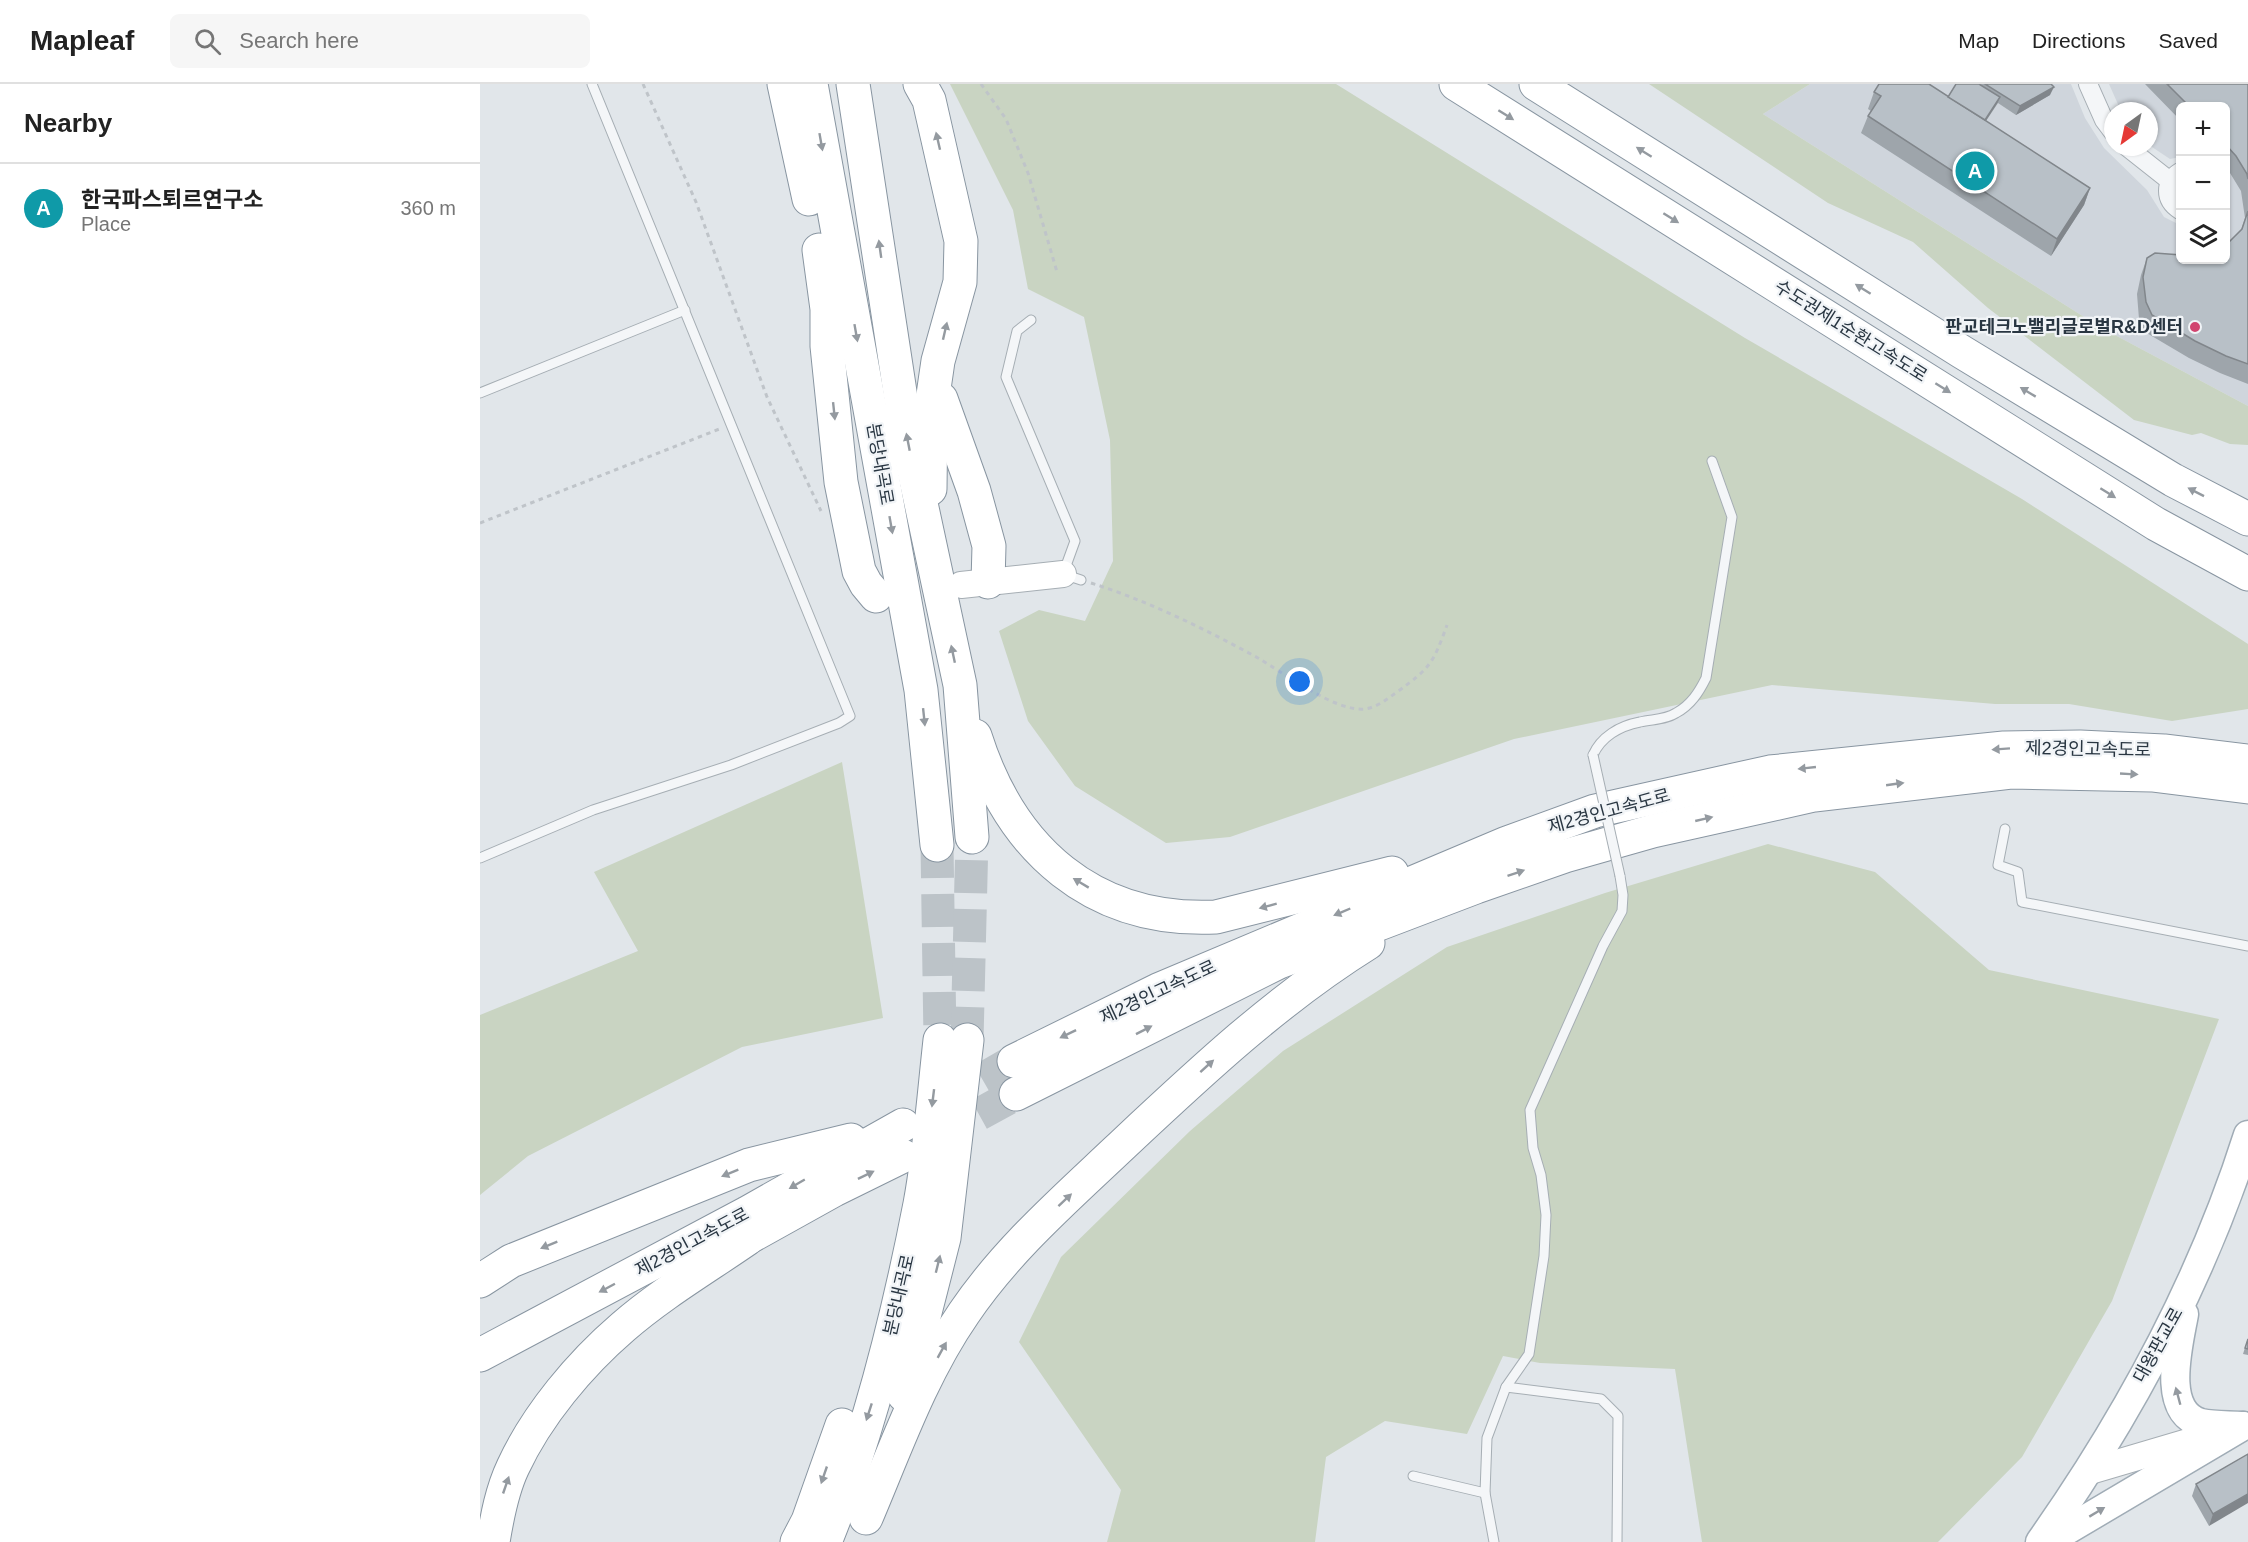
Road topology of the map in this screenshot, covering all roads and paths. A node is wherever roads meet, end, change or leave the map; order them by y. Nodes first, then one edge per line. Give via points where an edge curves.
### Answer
1 (592, 84) edge
2 (643, 84) edge
3 (784, 84) edge
4 (811, 84) edge
5 (853, 84) edge
6 (920, 84) edge
7 (981, 84) edge
8 (1456, 84) edge
9 (1536, 84) edge
10 (2088, 84) edge
11 (2104, 120) edge
12 (2142, 156) edge
13 (2175, 176) edge
14 (2176, 206) edge
15 (1057, 272) dead end
16 (685, 310) junction
17 (1031, 320) dead end
18 (935, 381) junction
19 (480, 393) edge
20 (732, 424) junction
21 (1712, 461) dead end
22 (2248, 519) edge
23 (826, 520) dead end
24 (480, 523) edge
25 (928, 535) junction
26 (2248, 574) edge
27 (1072, 577) junction
28 (975, 583) joint
29 (876, 596) dead end
30 (1447, 625) dead end
31 (960, 685) junction
32 (2075, 760) junction
33 (2248, 761) edge
34 (2248, 787) edge
35 (2005, 829) dead end
36 (972, 837) tunnel mouth
37 (1507, 843) junction
38 (937, 845) tunnel mouth
39 (480, 858) edge
40 (1476, 887) junction
41 (2248, 946) edge
42 (1014, 1061) tunnel mouth
43 (1016, 1094) tunnel mouth
44 (2248, 1135) edge
45 (898, 1138) junction
46 (920, 1202) junction
47 (747, 1239) junction
48 (480, 1281) edge
49 (2188, 1291) junction
50 (480, 1355) edge
51 (480, 1379) edge
52 (1506, 1387) junction
53 (2245, 1424) edge
54 (2090, 1471) junction
55 (1413, 1476) dead end
56 (1485, 1493) junction
57 (861, 1530) edge
58 (493, 1542) edge
59 (797, 1542) edge
60 (825, 1542) edge
61 (1494, 1542) edge
62 (1617, 1542) edge
63 (2040, 1542) edge
64 (2047, 1542) edge

1 - 16 lane
2 - 23 path via 696,202 767,397
3 -> 29 highway via 821,261 841,482 860,571
4 -> 38 highway, 분당내곡로 via 921,690
25 -> 5 highway, 분당내곡로 via 907,438
18 -> 6 highway via 960,282 961,241 929,100
7 - 15 path via 1006,119 1028,173
8 -> 26 highway, 수도권제1순환고속도로 via 2156,524
22 -> 9 highway via 2173,480 1982,364
10 - 11 street
12 - 13 street
13 - 14 street via 2168,188 2170,201
16 - 19 lane
16 - 20 lane
17 - 27 lane via 1017,331 1006,376 1076,541
18 - 25 highway
18 - 28 highway via 988,546
20 - 24 path
20 - 39 lane via 850,716 731,765 593,810
21 - 52 lane, bridge via 1732,517 1706,678 1677,713 1615,732 1600,740 1593,755 1620,876 1622,911 1530,1110 1546,1215 1544,1256 1530,1354
31 -> 25 highway, 분당내곡로
27 - 28 street
27 - 30 path via 1170,614 1330,700 1363,709 1379,705 1422,675 1438,652
31 - 36 highway, 분당내곡로
37 -> 31 highway via 1239,913 1187,918 1158,915 1099,894 1055,867 1036,849 1002,801
32 - 33 highway, 제2경인고속도로 via 2164,751
32 -> 34 highway, 제2경인고속도로
32 -> 37 highway, 제2경인고속도로 via 2004,748 1770,772 1595,812
40 -> 32 highway, 제2경인고속도로 via 1605,843 1814,795 2011,772
35 - 41 lane via 1998,865 2018,872 2022,902
37 -> 42 highway, 제2경인고속도로 via 1158,990
43 -> 40 highway, 제2경인고속도로 via 1279,962
57 -> 40 highway via 919,1394 949,1338 968,1307 1022,1241 1269,1011 1380,935
44 - 49 main road, 대왕판교로 via 2228,1197
47 -> 45 highway, 제2경인고속도로 via 834,1190
45 -> 48 highway via 749,1165 521,1257
45 -> 50 highway, 제2경인고속도로 via 747,1213
57 -> 46 highway, 분당내곡로 via 897,1424 944,1238 953,1040
46 -> 59 highway via 808,1521
46 -> 60 highway, 분당내곡로 via 872,1402
47 - 51 highway, 제2경인고속도로
58 -> 47 highway via 512,1468 534,1430 579,1370 623,1327
53 -> 49 main road via 2199,1423 2182,1410 2176,1392 2175,1365
49 - 54 main road, 대왕판교로
52 - 56 lane via 1487,1438
52 - 62 lane via 1601,1399 1618,1416
53 - 54 street
64 -> 53 main road
54 - 63 main road, 대왕판교로
55 - 56 lane
56 - 61 lane

